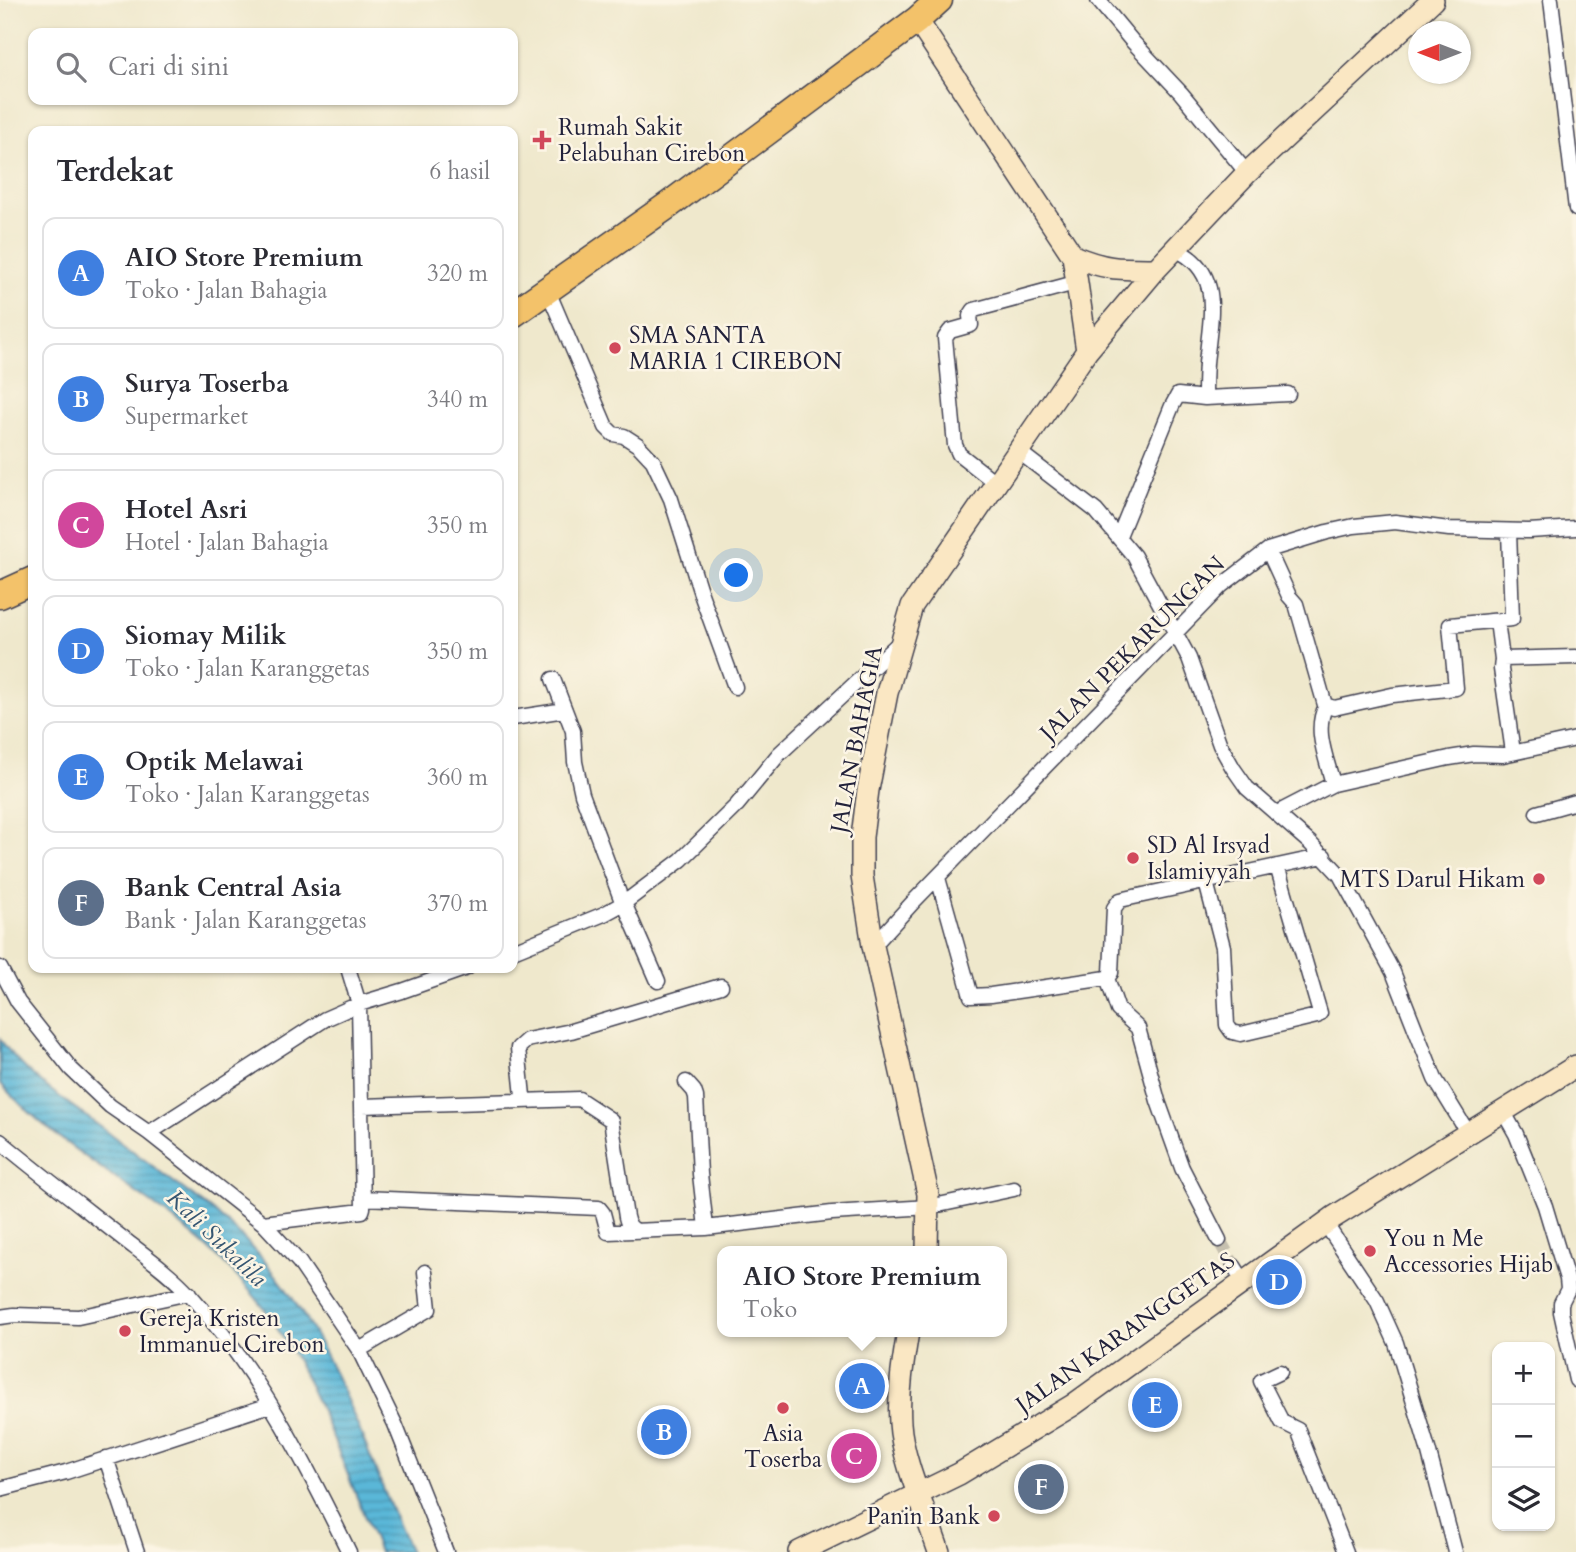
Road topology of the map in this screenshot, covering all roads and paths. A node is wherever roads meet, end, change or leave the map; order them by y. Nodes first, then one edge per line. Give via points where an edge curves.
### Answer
1 (939, 0) edge
2 (1098, 0) edge
3 (1433, 0) edge
4 (1551, 0) edge
5 (918, 20) junction
6 (1247, 173) junction
7 (1576, 209) edge
8 (1175, 249) junction
9 (1073, 256) junction
10 (1156, 269) junction
11 (1075, 283) junction
12 (548, 291) junction
13 (518, 311) edge
14 (1087, 351) junction
15 (1288, 394) dead end
16 (1205, 398) junction
17 (1018, 451) junction
18 (996, 483) junction
19 (1576, 528) edge
20 (1508, 531) junction
21 (1119, 536) junction
22 (1268, 550) junction
23 (28, 582) edge
24 (0, 596) edge
25 (1497, 621) junction
26 (1176, 632) junction
27 (901, 641) junction
28 (1576, 657) edge
29 (1502, 659) junction
30 (553, 679) dead end
31 (735, 687) dead end
32 (1326, 706) junction
33 (565, 710) junction
34 (518, 718) edge
35 (1576, 739) edge
36 (1513, 752) junction
37 (1333, 784) junction
38 (1576, 802) edge
39 (1277, 813) junction
40 (1537, 813) dead end
41 (1324, 856) junction
42 (1277, 866) junction
43 (939, 878) junction
44 (1206, 882) junction
45 (624, 903) junction
46 (873, 946) junction
47 (518, 949) edge
48 (0, 968) edge
49 (350, 973) edge
50 (451, 973) edge
51 (1107, 978) junction
52 (658, 981) dead end
53 (721, 986) dead end
54 (359, 1004) junction
55 (1576, 1066) edge
56 (686, 1082) dead end
57 (521, 1101) junction
58 (362, 1106) junction
59 (1503, 1111) junction
60 (149, 1133) junction
61 (1468, 1133) junction
62 (0, 1141) edge
63 (1014, 1189) dead end
64 (363, 1198) junction
65 (929, 1207) junction
66 (263, 1223) junction
67 (1325, 1223) junction
68 (706, 1228) junction
69 (634, 1230) junction
70 (1219, 1240) tunnel mouth
71 (927, 1246) edge
72 (425, 1272) dead end
73 (189, 1293) junction
74 (0, 1317) edge
75 (907, 1337) edge
76 (359, 1350) junction
77 (1280, 1372) dead end
78 (1576, 1380) edge
79 (271, 1405) junction
80 (106, 1458) junction
81 (0, 1489) edge
82 (919, 1494) junction
83 (137, 1552) edge
84 (349, 1552) edge
85 (446, 1552) edge
86 (799, 1552) edge
87 (939, 1552) edge
88 (1346, 1552) edge
89 (1455, 1552) edge

1 - 5 highway
2 - 6 street
3 - 6 main road, JALAN BAHAGIA
4 - 7 street
5 - 9 main road
5 - 12 highway
6 - 8 main road, JALAN BAHAGIA
8 - 10 main road, JALAN BAHAGIA
8 - 16 street via 1200,267 1209,286 1212,319
9 - 10 main road via 1116,270
9 - 11 main road
10 - 14 main road, JALAN BAHAGIA
11 - 14 main road
11 - 18 street via 974,310 971,325 950,331 945,338 959,454
12 - 13 highway
12 - 31 street via 606,427 638,445 653,461 671,499
14 - 17 main road, JALAN BAHAGIA
15 - 16 street
16 - 21 street via 1178,395
17 - 18 main road, JALAN BAHAGIA
17 - 21 street via 1096,511
18 - 27 main road, JALAN BAHAGIA via 912,606
19 - 20 street, JALAN PEKARUNGAN
20 - 22 street, JALAN PEKARUNGAN via 1395,522 1327,531
20 - 25 street via 1512,619
21 - 26 street
22 - 26 street, JALAN PEKARUNGAN via 1221,586
22 - 32 street via 1296,604
23 - 24 highway
25 - 29 street
25 - 32 street via 1450,625 1455,688
26 - 39 street via 1220,745 1247,788
26 - 43 street, JALAN PEKARUNGAN
27 - 45 street via 779,754 708,836
27 - 46 main road, JALAN BAHAGIA via 887,693 862,837 862,876
28 - 29 street
29 - 36 street
30 - 33 street
32 - 37 street via 1319,732
33 - 34 street
33 - 45 street via 573,731 582,794
35 - 36 street
36 - 37 street via 1449,758
37 - 39 street
38 - 40 street
39 - 41 street
41 - 42 street
41 - 61 street via 1340,876 1393,972 1435,1079
42 - 44 street
42 - 44 street via 1320,1013 1244,1033 1232,1032 1227,1021 1223,947
43 - 46 street, JALAN PEKARUNGAN
43 - 51 street via 971,996
44 - 51 street via 1118,902
45 - 47 street
45 - 52 street
46 - 65 main road, JALAN BAHAGIA
48 - 60 street via 18,1002 71,1069 110,1106
49 - 54 street
50 - 54 street
51 - 70 street via 1118,1010 1138,1030 1182,1168
53 - 57 street via 523,1042 518,1048
54 - 58 street
54 - 60 street via 284,1043
55 - 59 main road, JALAN KARANGGETAS
56 - 68 street via 696,1097
57 - 58 street
57 - 69 street via 579,1099 611,1120 626,1217
58 - 64 street
59 - 61 main road, JALAN KARANGGETAS
59 - 78 street via 1545,1206 1567,1279 1561,1312
60 - 66 street
61 - 67 main road, JALAN KARANGGETAS
62 - 73 street
63 - 65 street
64 - 66 street via 362,1211
64 - 69 street via 599,1208 608,1232
65 - 68 street
65 - 71 main road, JALAN BAHAGIA
66 - 76 street via 299,1262
67 - 82 main road, JALAN KARANGGETAS via 1239,1274 1073,1405
67 - 89 street via 1377,1301 1396,1343
68 - 69 street
72 - 76 street via 429,1309
73 - 74 street via 78,1317
73 - 79 street
75 - 82 main road via 899,1392 900,1426
76 - 85 street via 395,1424
77 - 88 street via 1261,1381 1283,1422 1297,1430
79 - 80 street
79 - 84 street
80 - 81 street
80 - 83 street
82 - 86 main road, JALAN KARANGGETAS
82 - 87 main road

